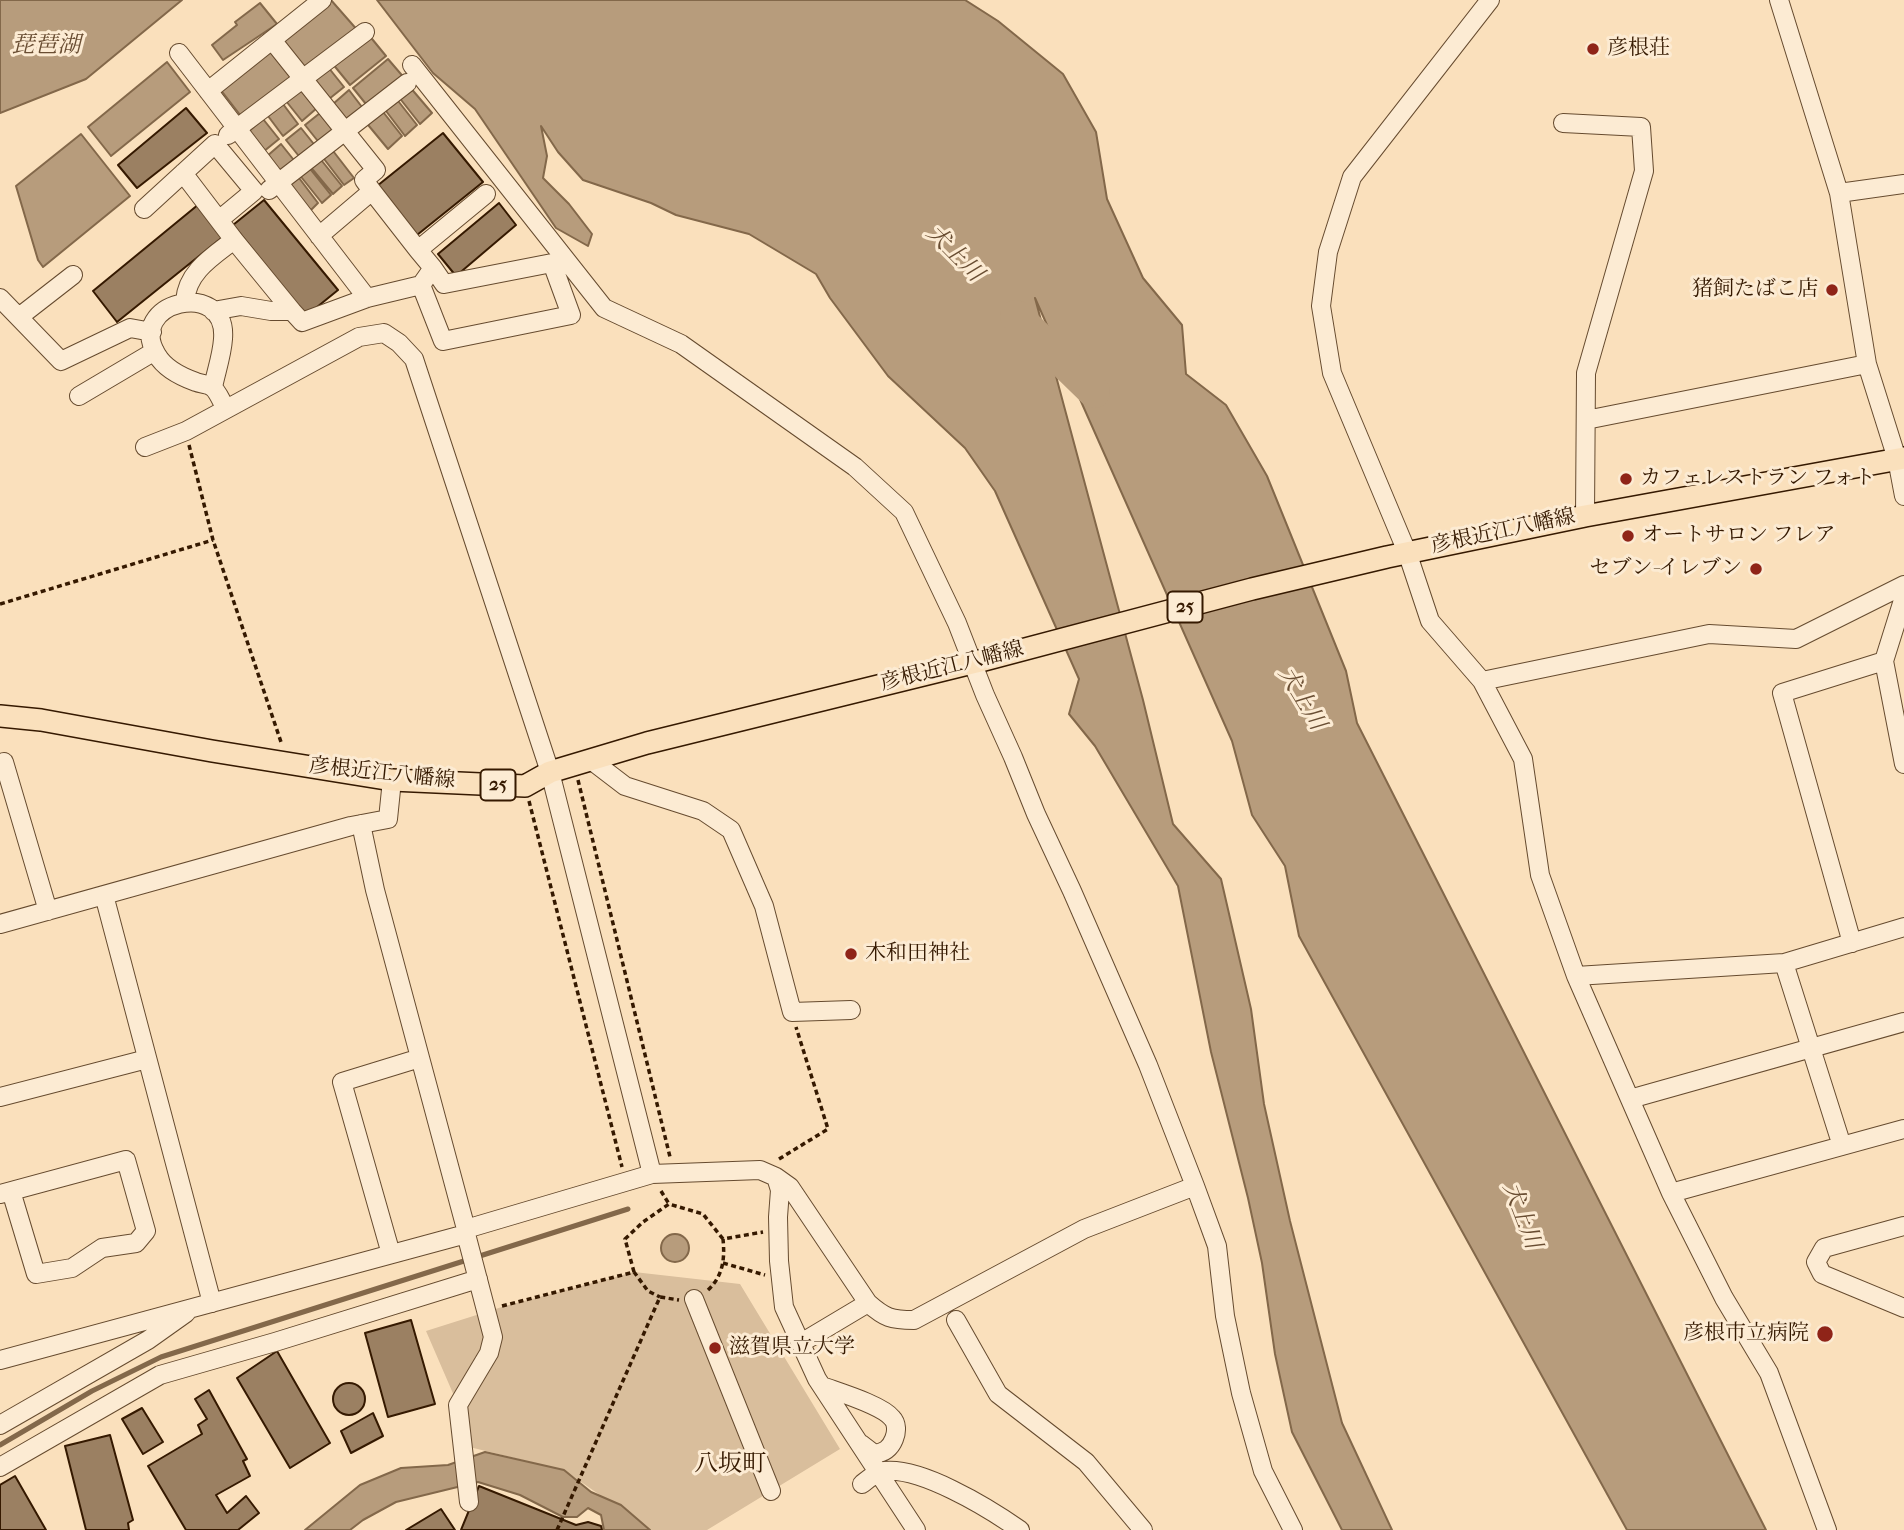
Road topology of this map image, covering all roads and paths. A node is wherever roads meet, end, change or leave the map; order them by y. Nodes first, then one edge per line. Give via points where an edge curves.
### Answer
1 (322, 0) edge
2 (1490, 0) edge
3 (1779, 0) edge
4 (365, 32) dead end
5 (272, 40) junction
6 (179, 53) dead end
7 (412, 65) dead end
8 (304, 79) junction
9 (407, 83) dead end
10 (208, 91) junction
11 (1563, 123) dead end
12 (237, 130) junction
13 (345, 131) junction
14 (215, 144) junction
15 (183, 173) junction
16 (278, 183) junction
17 (1904, 184) edge
18 (254, 191) junction
19 (372, 191) junction
20 (1839, 193) junction
21 (486, 194) dead end
22 (144, 209) dead end
23 (219, 220) junction
24 (320, 236) junction
25 (234, 240) junction
26 (418, 250) junction
27 (432, 268) junction
28 (73, 275) dead end
29 (421, 285) junction
30 (0, 298) edge
31 (367, 298) junction
32 (185, 301) junction
33 (214, 311) junction
34 (292, 311) junction
35 (19, 317) junction
36 (152, 332) junction
37 (155, 351) junction
38 (1867, 364) junction
39 (213, 387) junction
40 (79, 396) dead end
41 (226, 410) junction
42 (1586, 420) junction
43 (186, 431) junction
44 (145, 447) dead end
45 (1900, 458) edge
46 (1904, 496) edge
47 (1585, 516) junction
48 (213, 540) junction
49 (1397, 554) junction
50 (1904, 585) edge
51 (1904, 597) edge
52 (0, 604) edge
53 (1884, 661) junction
54 (978, 662) junction
55 (1482, 681) junction
56 (0, 716) edge
57 (1, 758) edge
58 (582, 762) junction
59 (288, 764) junction
60 (1904, 765) edge
61 (550, 772) junction
62 (392, 780) junction
63 (525, 786) junction
64 (361, 824) junction
65 (104, 895) junction
66 (48, 911) junction
67 (0, 925) edge
68 (1904, 927) edge
69 (1852, 943) junction
70 (1784, 962) junction
71 (1576, 976) junction
72 (851, 1010) dead end
73 (792, 1012) junction
74 (1904, 1022) edge
75 (1811, 1049) junction
76 (420, 1058) junction
77 (147, 1059) junction
78 (0, 1097) edge
79 (1630, 1099) junction
80 (1904, 1129) edge
81 (1842, 1146) junction
82 (674, 1173) junction
83 (652, 1174) junction
84 (768, 1174) junction
85 (626, 1182) junction
86 (1195, 1186) junction
87 (5, 1192) edge
88 (1671, 1193) junction
89 (1904, 1226) edge
90 (466, 1232) junction
91 (766, 1232) dead end
92 (723, 1239) junction
93 (391, 1254) junction
94 (723, 1263) junction
95 (634, 1272) junction
96 (478, 1279) junction
97 (781, 1281) junction
98 (660, 1297) junction
99 (694, 1299) junction
100 (868, 1303) junction
101 (203, 1304) junction
102 (1904, 1308) edge
103 (487, 1310) junction
104 (956, 1320) dead end
105 (800, 1343) junction
106 (0, 1360) edge
107 (822, 1386) junction
108 (0, 1425) edge
109 (858, 1442) junction
110 (0, 1466) edge
111 (878, 1472) junction
112 (862, 1484) dead end
113 (771, 1491) dead end
114 (469, 1502) dead end
115 (558, 1530) edge
116 (916, 1530) edge
117 (1020, 1530) edge
118 (1143, 1530) edge
119 (1293, 1530) edge
120 (1827, 1530) edge

1 - 5 street
2 - 49 street via 1352,177 1328,252 1321,306 1332,373
3 - 20 street
4 - 8 street
5 - 8 street
5 - 10 street
6 - 10 street
7 - 54 street via 604,308 681,344 855,467 904,512
8 - 12 street
8 - 13 street
9 - 13 street
10 - 12 street
11 - 42 street via 1641,127 1644,171 1586,373
12 - 14 street
12 - 16 street
13 - 16 street
13 - 19 street via 376,170 364,180
14 - 15 street
14 - 18 street
15 - 22 street
15 - 23 street
16 - 18 street via 259,197
16 - 24 street
17 - 20 street
18 - 23 street
19 - 24 street
19 - 26 street
20 - 38 street
21 - 26 street
23 - 25 street
24 - 31 street
25 - 32 street via 186,285
25 - 34 street
26 - 27 street
27 - 29 street
27 - 29 street via 443,284 552,263 570,315 443,341
28 - 35 street
29 - 31 street
30 - 35 street
31 - 34 street via 302,322
32 - 33 street
32 - 36 street via 167,308 153,321
33 - 34 street via 241,306
33 - 39 street via 223,340
35 - 36 street via 61,361 131,328
36 - 37 street
37 - 39 street via 177,374
37 - 40 street
38 - 42 street
38 - 45 street
39 - 41 street
41 - 43 street
41 - 61 street via 359,337 384,333 414,359
42 - 47 street
43 - 44 street
43 - 48 path
45 - 46 street
45 - 47 main road, 彦根近江八幡線 / 25
47 - 49 main road, 彦根近江八幡線 / 25
48 - 52 path
48 - 59 path
49 - 54 main road, 彦根近江八幡線 / 25
49 - 55 street via 1430,621
50 - 55 street via 1796,639 1710,634
51 - 53 street
53 - 60 street
53 - 69 street via 1782,693
54 - 58 main road, 彦根近江八幡線 / 25
54 - 86 street via 1036,814 1149,1065
55 - 71 street via 1523,760 1540,875
56 - 59 main road, 彦根近江八幡線 / 25
57 - 66 street
58 - 61 main road, 彦根近江八幡線 / 25
58 - 73 street via 625,786 703,811 730,830 764,906
58 - 82 path
59 - 62 main road, 彦根近江八幡線 / 25
61 - 63 main road, 彦根近江八幡線 / 25
61 - 83 street
62 - 63 main road, 彦根近江八幡線 / 25
62 - 64 street via 388,819
63 - 85 path
64 - 65 street
64 - 76 street
65 - 66 street
65 - 77 street
66 - 67 street
68 - 69 street
69 - 70 street
70 - 71 street
70 - 75 street
71 - 79 street
72 - 73 street
73 - 84 path via 828,1129
74 - 75 street
75 - 79 street
75 - 81 street
76 - 90 street
76 - 93 street via 342,1082
77 - 78 street
77 - 101 street
79 - 88 street
80 - 81 street
81 - 88 street
82 - 83 street
82 - 84 street
83 - 85 street
84 - 97 street via 780,1190
84 - 100 street via 790,1187
85 - 90 street
86 - 100 street via 1084,1229 914,1320 883,1316
86 - 119 street via 1217,1246 1225,1316 1263,1471
87 - 87 street via 126,1160 146,1231 136,1243 102,1248 72,1268 36,1274
88 - 120 street via 1724,1298 1769,1373
89 - 102 street via 1824,1248 1816,1262 1822,1274
90 - 93 street
90 - 96 street
91 - 92 path
92 - 94 path
92 - 95 path via 704,1214 669,1204 625,1239
93 - 101 street
94 - 97 path
94 - 99 path via 716,1283
95 - 98 path via 648,1292
95 - 103 path
96 - 103 street
96 - 110 street via 160,1375
97 - 105 street via 784,1307
98 - 99 path
98 - 115 path
99 - 113 street
100 - 105 street
101 - 106 street
101 - 108 street
103 - 114 street via 493,1337 489,1353 458,1405
104 - 118 street via 998,1394 1086,1462
105 - 107 street
107 - 109 street
107 - 109 street via 874,1405 892,1417 896,1432 883,1453 874,1454
109 - 111 street
111 - 112 street
111 - 116 street
111 - 117 street via 896,1471 953,1488

